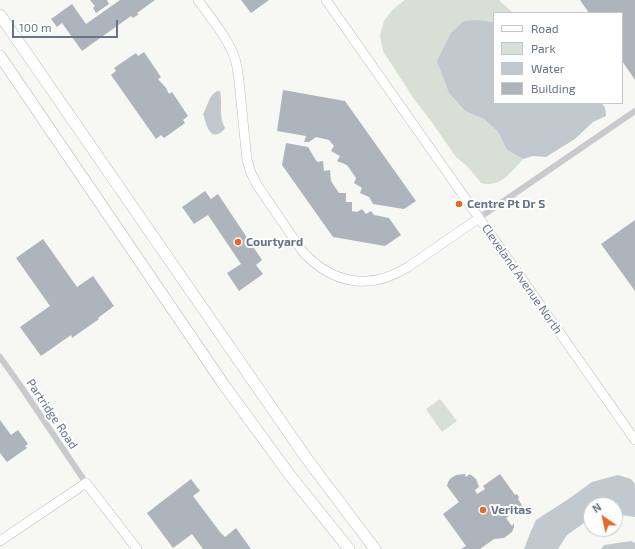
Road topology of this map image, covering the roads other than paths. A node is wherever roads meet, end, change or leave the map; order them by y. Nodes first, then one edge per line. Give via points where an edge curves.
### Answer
1 (198, 0) edge
2 (326, 0) edge
3 (0, 15) edge
4 (0, 56) edge
5 (635, 111) edge
6 (479, 218) junction
7 (0, 357) edge
8 (635, 440) edge
9 (86, 483) junction
10 (0, 540) edge
11 (137, 549) edge
12 (349, 549) edge
13 (375, 549) edge

1 - 6 street via 229,45 234,57 247,160 256,185 300,248 316,265 331,274 354,281 389,277 399,273
2 - 6 street, Cleveland Avenue North
3 - 13 highway via 302,453
4 - 12 highway via 224,385 289,474
5 - 6 street
6 - 8 street, Cleveland Avenue North
7 - 9 street, Partridge Road
9 - 10 street
9 - 11 street

